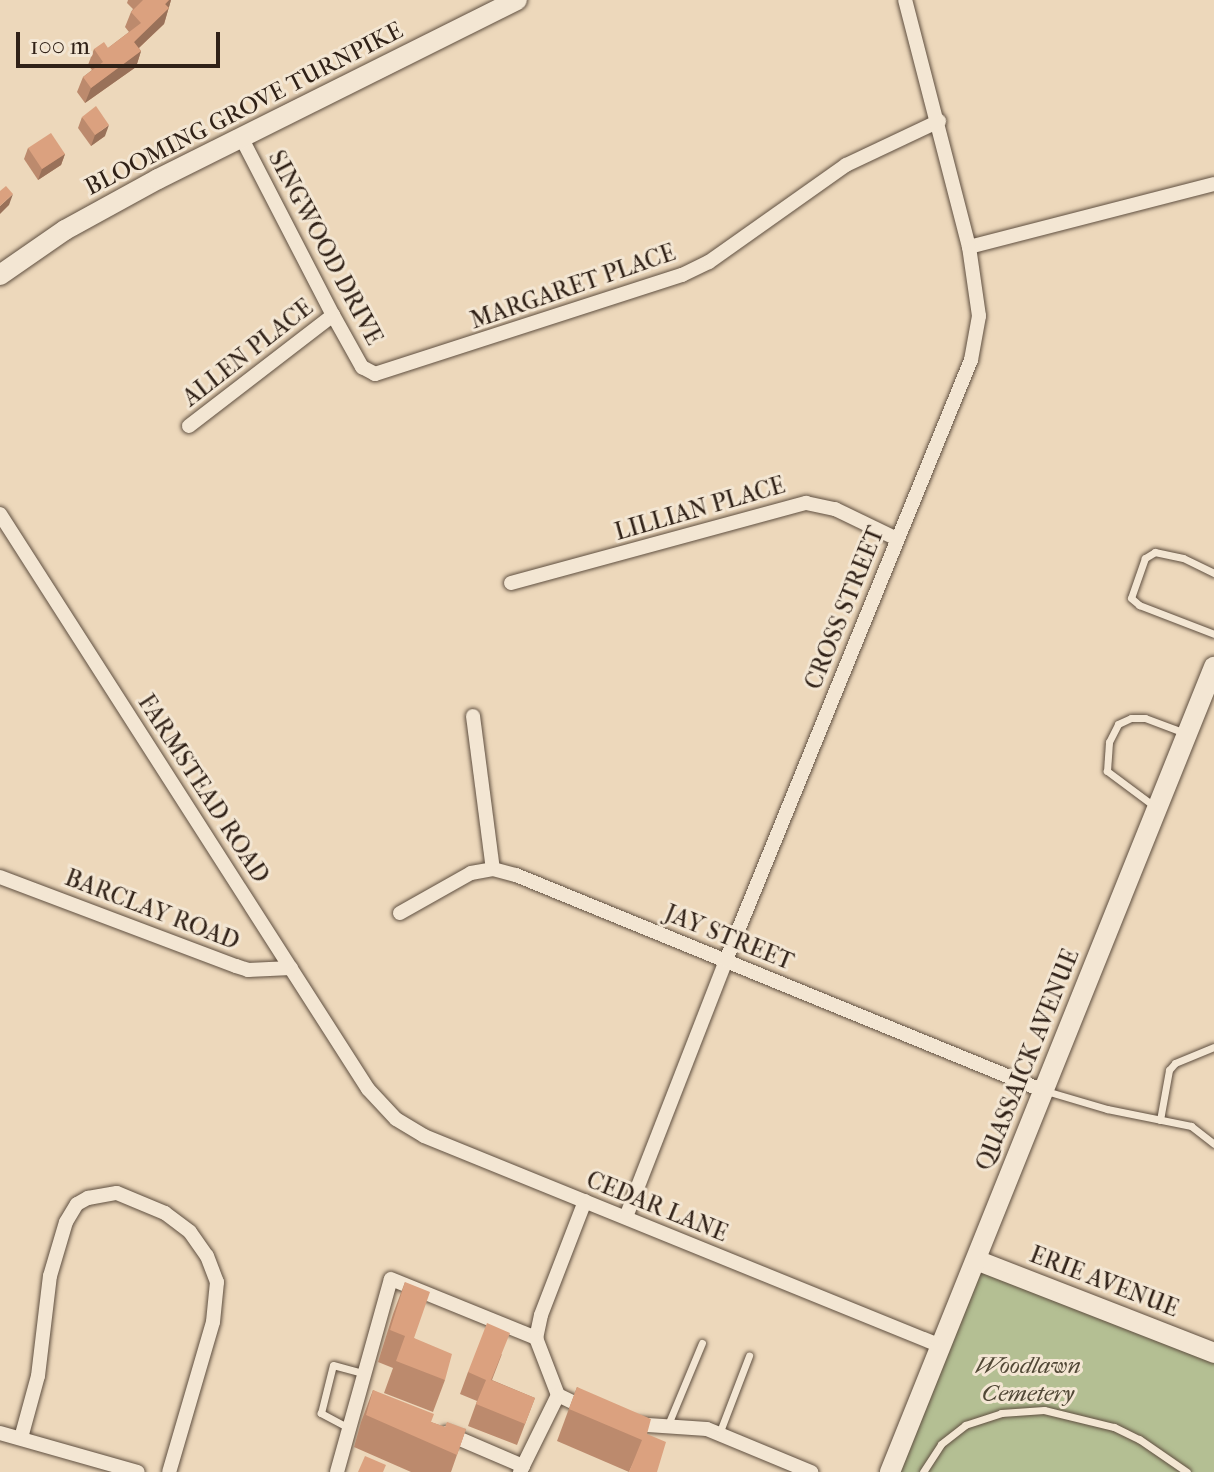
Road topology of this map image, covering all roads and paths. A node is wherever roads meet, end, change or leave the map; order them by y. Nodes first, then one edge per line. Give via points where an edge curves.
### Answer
1 (517, 0) edge
2 (905, 0) edge
3 (939, 121) junction
4 (241, 137) junction
5 (1214, 184) edge
6 (969, 247) junction
7 (0, 275) edge
8 (333, 315) junction
9 (375, 374) joint
10 (189, 426) dead end
11 (0, 514) edge
12 (897, 539) junction
13 (1214, 573) edge
14 (511, 583) dead end
15 (1214, 634) edge
16 (1214, 667) edge
17 (473, 716) dead end
18 (1187, 733) junction
19 (1157, 809) junction
20 (493, 869) junction
21 (0, 877) edge
22 (400, 913) dead end
23 (726, 960) junction
24 (291, 968) junction
25 (1214, 1047) edge
26 (368, 1089) joint
27 (1044, 1091) junction
28 (1160, 1120) junction
29 (1214, 1144) edge
30 (585, 1201) junction
31 (626, 1217) junction
32 (976, 1260) junction
33 (536, 1338) junction
34 (702, 1343) dead end
35 (941, 1346) junction
36 (1214, 1353) edge
37 (749, 1356) dead end
38 (363, 1373) junction
39 (558, 1395) junction
40 (426, 1424) edge
41 (347, 1427) junction
42 (667, 1427) junction
43 (0, 1433) edge
44 (719, 1434) junction
45 (21, 1438) junction
46 (522, 1469) edge
47 (138, 1472) edge
48 (169, 1472) edge
49 (337, 1472) edge
50 (811, 1472) edge
51 (890, 1472) edge
52 (923, 1472) edge
53 (1187, 1472) edge

1 - 4 main road, BLOOMING GROVE TURNPIKE
2 - 3 street, CROSS STREET
3 - 6 street, CROSS STREET
3 - 9 street, MARGARET PLACE via 846,165 709,262 682,275
4 - 7 main road, BLOOMING GROVE TURNPIKE via 65,230
4 - 8 street, SINGWOOD DRIVE
5 - 6 street
6 - 12 street, CROSS STREET via 979,316 971,360
8 - 9 street, SINGWOOD DRIVE via 362,367
8 - 10 street, ALLEN PLACE
11 - 24 street, FARMSTEAD ROAD
12 - 14 street, LILLIAN PLACE via 835,509 806,503
12 - 23 street, CROSS STREET
13 - 15 lane via 1155,552 1145,558 1131,598
16 - 18 main road, QUASSAICK AVENUE
17 - 20 street
18 - 19 main road, QUASSAICK AVENUE
18 - 19 lane via 1131,718 1118,724 1109,742 1107,771
19 - 27 main road, QUASSAICK AVENUE
20 - 22 street via 471,873
20 - 23 street, JAY STREET
21 - 24 street, BARCLAY ROAD via 248,970
23 - 27 street, JAY STREET
23 - 31 street, CROSS STREET
24 - 26 street, FARMSTEAD ROAD
25 - 28 lane via 1169,1070
26 - 30 street, CEDAR LANE via 396,1119 424,1136
27 - 28 lane
27 - 32 main road, QUASSAICK AVENUE
28 - 29 lane via 1191,1126
30 - 31 street, CEDAR LANE
30 - 33 street
31 - 35 street, CEDAR LANE
32 - 35 main road, QUASSAICK AVENUE
32 - 36 main road, ERIE AVENUE
33 - 38 street via 391,1279
33 - 39 street
34 - 42 lane
35 - 51 main road, QUASSAICK AVENUE
37 - 44 lane
38 - 41 street via 364,1398
38 - 41 lane via 333,1365 321,1413
39 - 42 street via 615,1418
39 - 46 street
40 - 46 street
41 - 49 street
42 - 44 street
43 - 45 street
44 - 50 street
45 - 47 street
45 - 48 street via 38,1376 50,1276 66,1222 77,1204 117,1193 165,1213 190,1232 217,1282 213,1322
52 - 53 lane via 941,1444 965,1425 1001,1413 1044,1410 1114,1427

